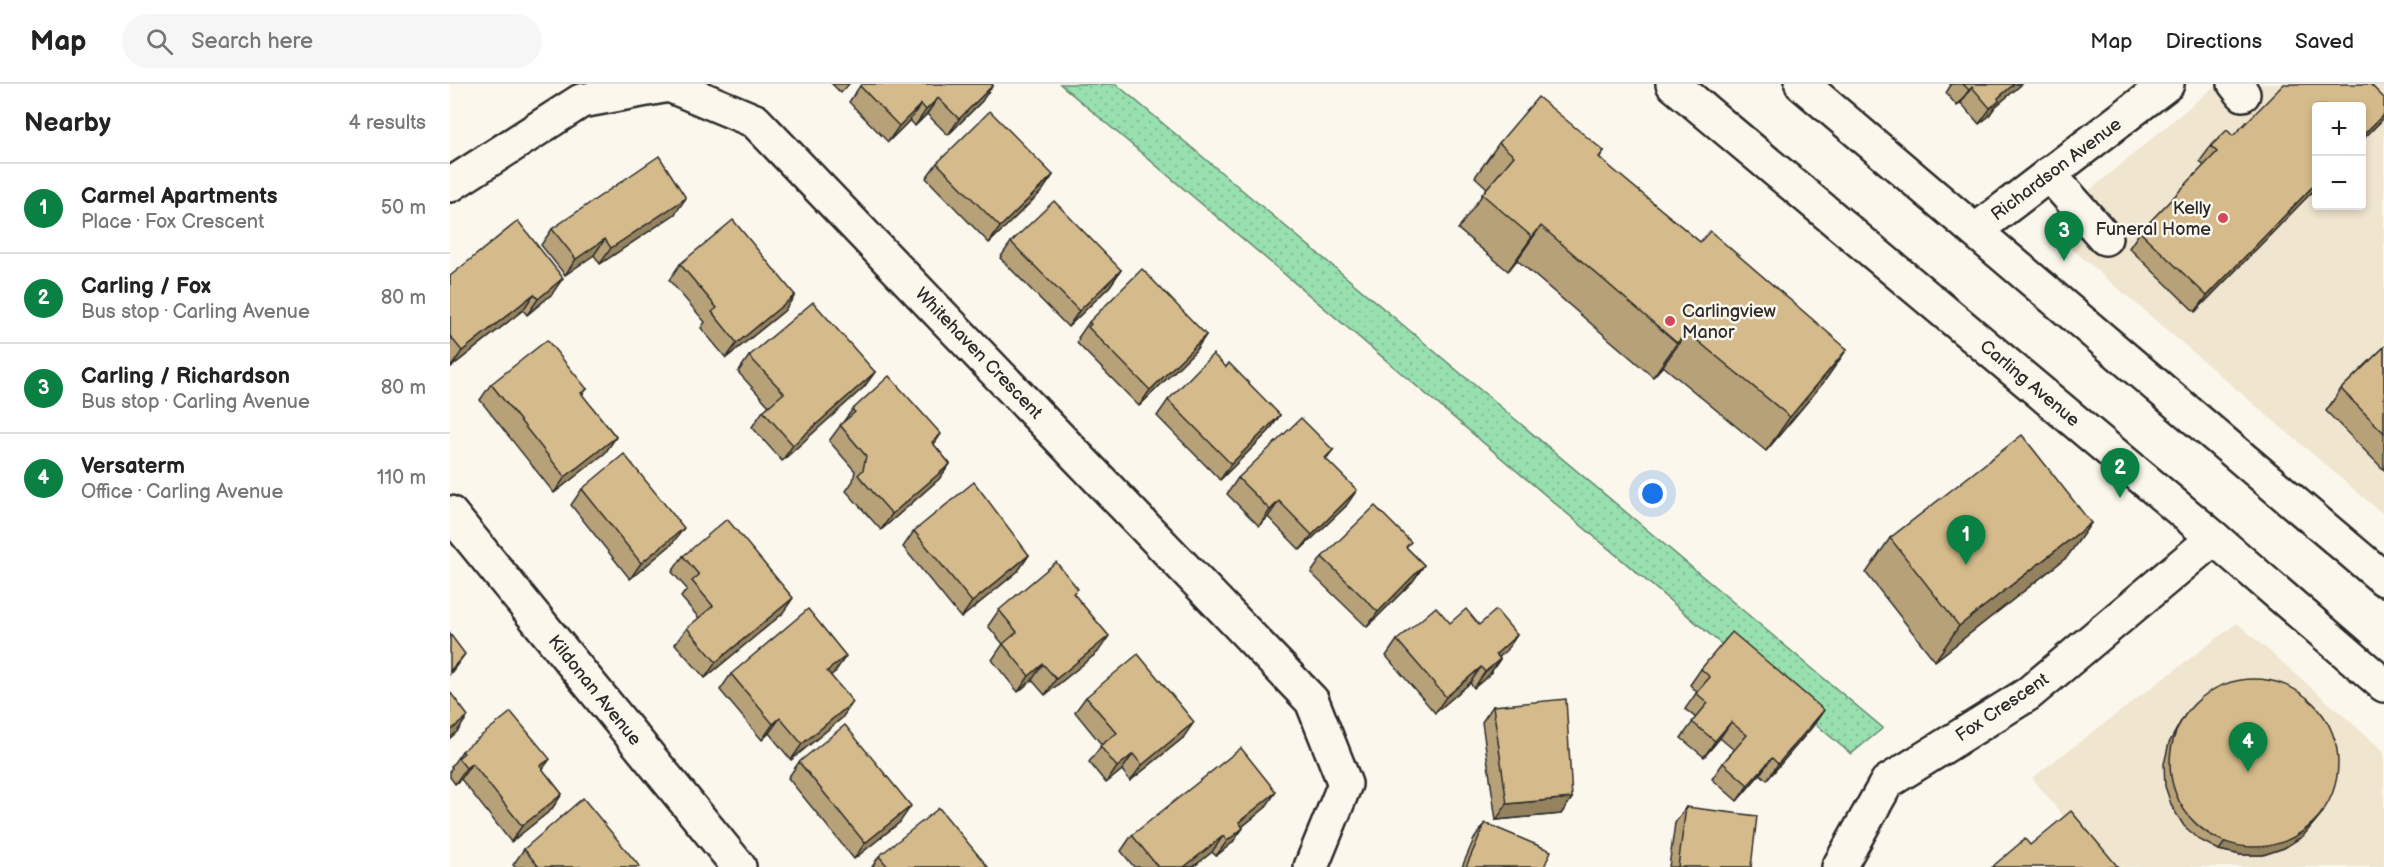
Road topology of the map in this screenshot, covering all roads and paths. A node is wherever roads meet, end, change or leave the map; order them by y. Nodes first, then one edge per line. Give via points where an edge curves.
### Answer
1 (1673, 84) edge
2 (1802, 84) edge
3 (2166, 84) edge
4 (2049, 174) junction
5 (450, 185) edge
6 (1974, 231) junction
7 (2105, 238) dead end
8 (450, 513) edge
9 (2214, 538) junction
10 (2384, 579) edge
11 (2384, 685) edge
12 (739, 867) edge
13 (1311, 867) edge
14 (1839, 867) edge

1 - 9 street, Carling Avenue
2 - 6 street
3 - 4 street, Richardson Avenue
4 - 6 street, Richardson Avenue
4 - 7 street
5 - 13 street, Whitehaven Crescent via 580,101 669,85 755,121 1312,700 1345,784
6 - 10 street
8 - 12 street, Kildonan Avenue
9 - 11 street, Carling Avenue
9 - 14 street, Fox Crescent via 2028,694 1887,782

